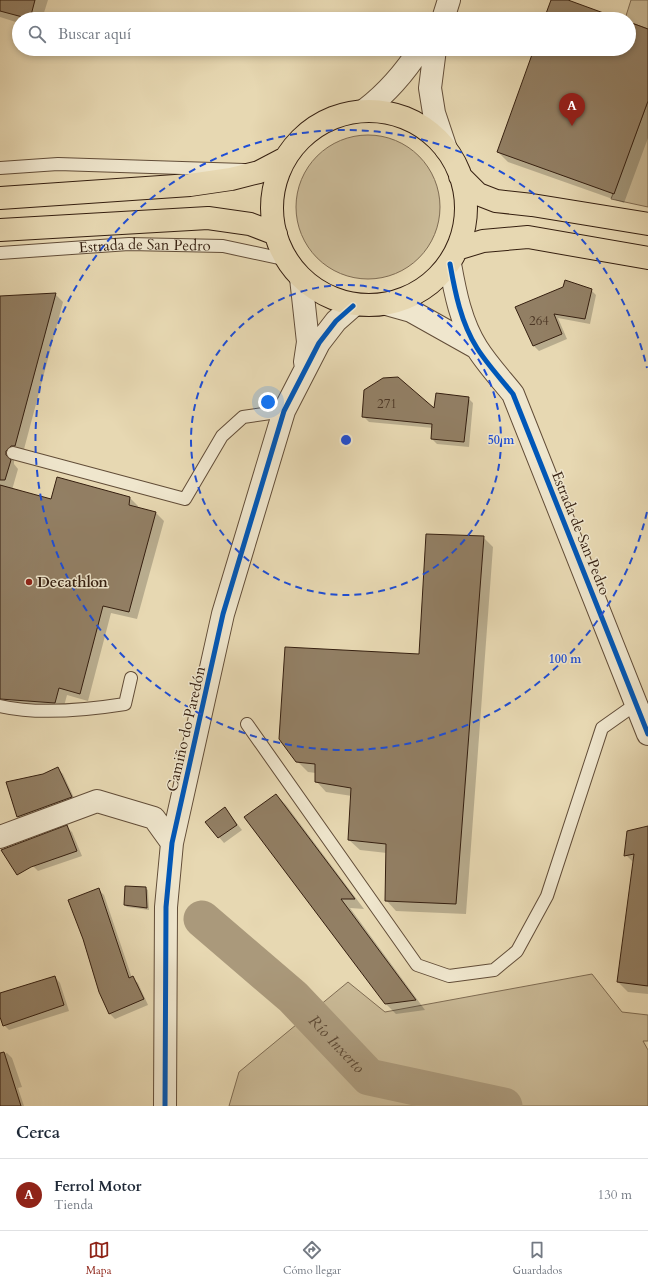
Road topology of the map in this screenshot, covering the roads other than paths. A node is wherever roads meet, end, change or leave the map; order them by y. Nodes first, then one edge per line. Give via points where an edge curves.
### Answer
1 (416, 56) edge
2 (434, 56) edge
3 (366, 109) junction
4 (446, 149) junction
5 (282, 160) junction
6 (0, 168) edge
7 (259, 172) junction
8 (460, 176) junction
9 (0, 198) edge
10 (648, 224) edge
11 (0, 230) edge
12 (276, 234) junction
13 (0, 253) edge
14 (455, 256) junction
15 (648, 258) edge
16 (288, 260) junction
17 (301, 278) junction
18 (386, 304) junction
19 (353, 306) junction
20 (477, 348) junction
21 (304, 370) junction
22 (284, 411) junction
23 (13, 453) dead end
24 (131, 678) dead end
25 (642, 702) edge
26 (0, 706) edge
27 (248, 724) dead end
28 (648, 734) edge
29 (0, 838) edge
30 (172, 843) junction
31 (165, 1106) edge

1 - 3 street via 383,96
2 - 4 street via 430,88 434,114
3 - 4 highway via 397,113 412,119 439,138
3 - 5 highway via 341,114 314,127
4 - 8 highway
5 - 7 highway
5 - 12 highway via 272,206
6 - 7 lane via 58,164 236,168
7 - 9 highway via 190,185
8 - 10 highway via 478,194 496,201
8 - 14 highway via 466,198 466,218
11 - 12 highway via 208,218 250,224
12 - 16 highway
13 - 16 lane, Estrada de San Pedro via 129,244 223,246
14 - 15 highway via 483,241 528,237
14 - 18 highway via 428,285 408,297
14 - 20 street via 455,293 467,330
16 - 17 highway
17 - 19 highway via 319,293
17 - 21 street via 308,342
18 - 19 highway
18 - 20 street via 411,311
19 - 21 street via 336,320
20 - 25 street, Estrada de San Pedro via 513,394
21 - 22 street, Camiño do Paredón
22 - 23 lane via 243,417 222,436 185,499
22 - 30 street, Camiño do Paredón via 223,614
24 - 26 lane via 125,704 86,710 13,709
25 - 27 lane via 602,728 547,896 517,951 494,970 449,976 417,965
25 - 28 street, Estrada de San Pedro
29 - 30 street via 97,801 154,818
30 - 31 street, Camiño do Paredón via 166,907

